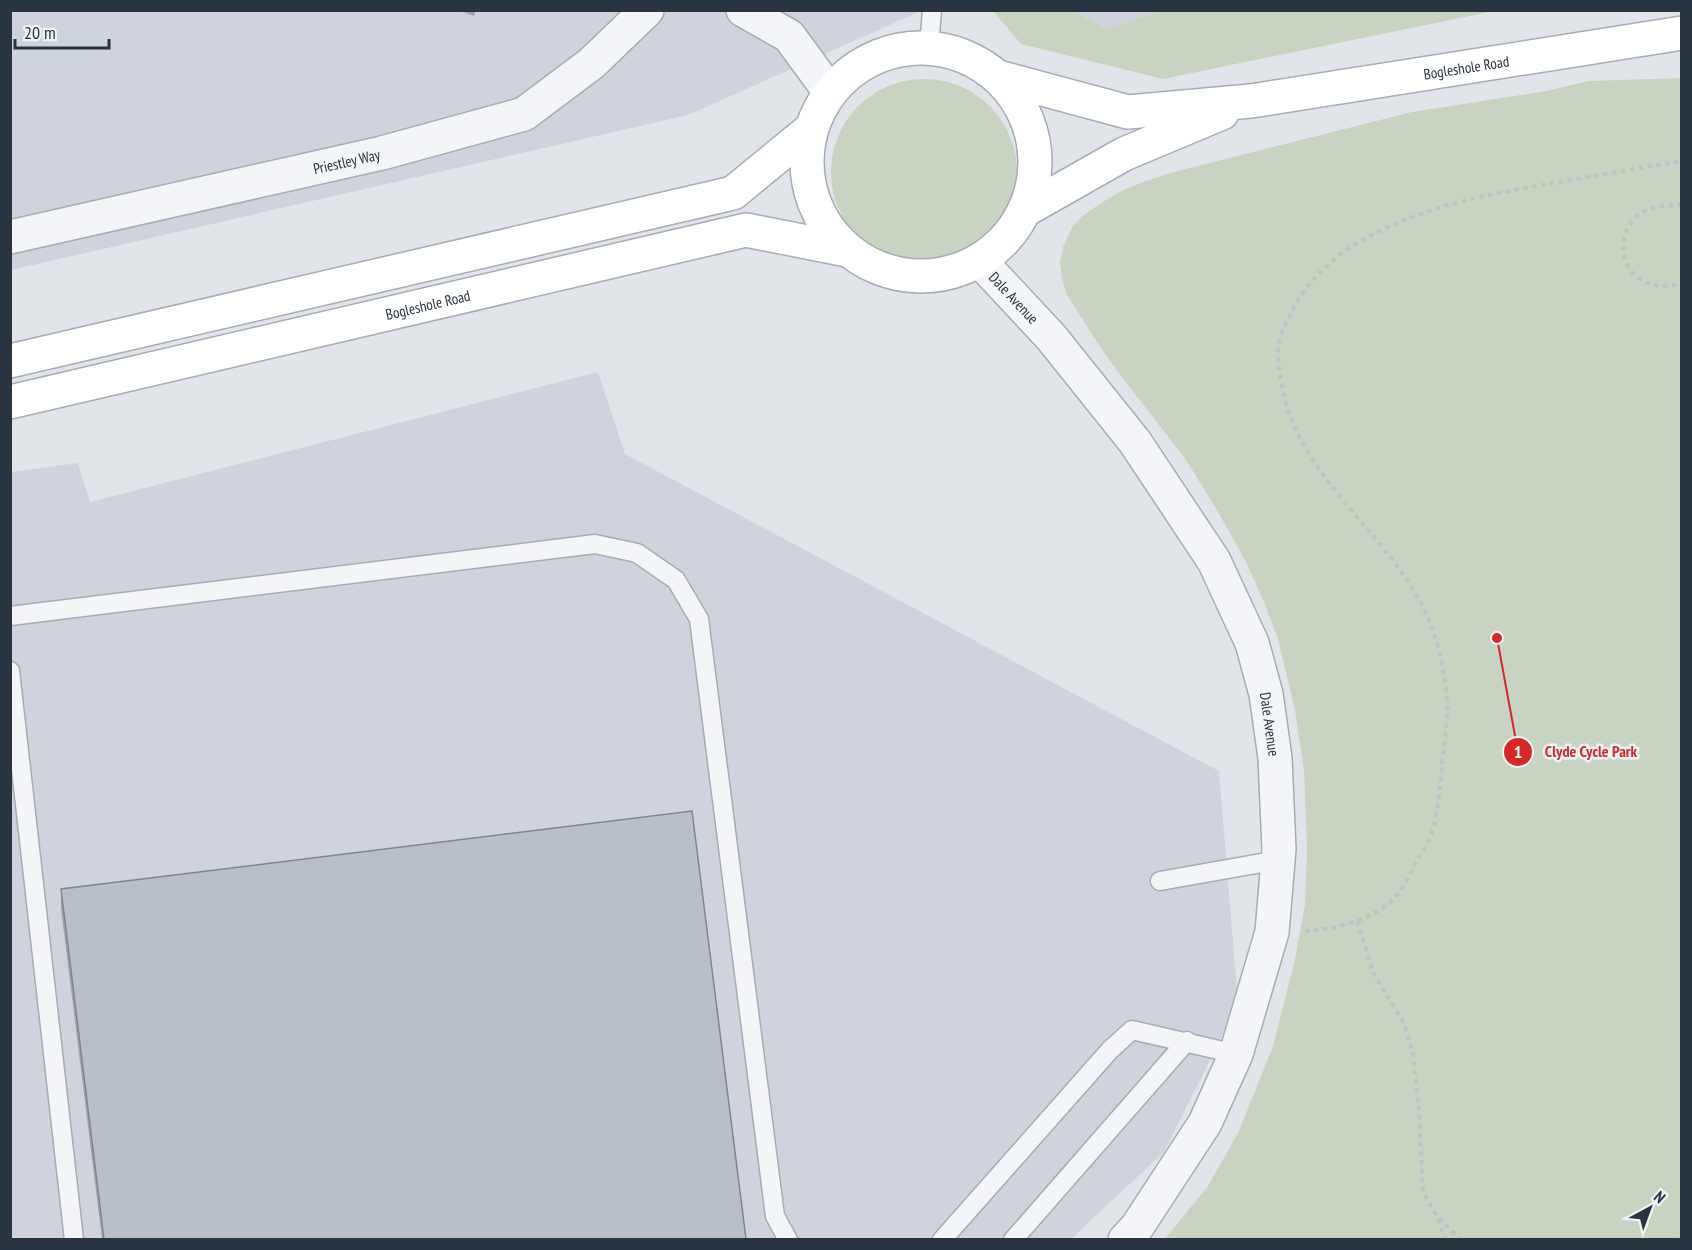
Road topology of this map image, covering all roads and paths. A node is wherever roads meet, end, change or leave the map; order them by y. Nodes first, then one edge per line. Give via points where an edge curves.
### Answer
1 (647, 10) edge
2 (743, 10) edge
3 (932, 10) edge
4 (1682, 33) edge
5 (929, 47) junction
6 (998, 77) junction
7 (830, 92) junction
8 (1251, 101) junction
9 (811, 129) junction
10 (1682, 161) edge
11 (1682, 204) edge
12 (1027, 209) junction
13 (10, 237) edge
14 (847, 250) junction
15 (980, 261) junction
16 (1682, 284) edge
17 (10, 361) edge
18 (10, 402) edge
19 (10, 616) edge
20 (10, 671) edge
21 (1278, 860) junction
22 (1160, 881) dead end
23 (1357, 921) junction
24 (1272, 932) junction
25 (1187, 1041) junction
26 (1236, 1054) junction
27 (1436, 1215) junction
28 (1682, 1236) edge
29 (74, 1239) edge
30 (788, 1239) edge
31 (942, 1239) edge
32 (1013, 1239) edge
33 (1125, 1239) edge
34 (1444, 1239) edge
35 (1461, 1239) edge
36 (1675, 1239) edge

1 - 13 street, Priestley Way via 592,63 524,114 382,153
2 - 7 street via 789,36
3 - 5 lane
4 - 8 street, Bogleshole Road
5 - 6 street via 966,56
5 - 7 street via 892,51 858,66
6 - 8 street, Bogleshole Road via 1128,112
6 - 12 street via 1021,105 1034,139 1036,174
7 - 9 street
8 - 12 street, Bogleshole Road via 1124,154
9 - 14 street via 807,162 811,195 825,225
9 - 17 street via 733,193
10 - 23 path via 1504,192 1420,214 1347,248 1311,282 1287,322 1279,344 1279,369 1289,417 1309,454 1414,591 1436,641 1446,691 1438,803 1430,839 1396,897
11 - 16 path via 1644,212 1634,219 1623,241 1626,264 1643,282 1655,286
12 - 15 street via 1008,239
14 - 15 street via 878,269 912,277 947,274
14 - 18 street, Bogleshole Road via 746,230
15 - 21 street, Dale Avenue via 1051,337 1135,442 1214,561 1252,643 1266,694 1275,758
19 - 30 lane via 595,544 637,553 676,580 699,619 776,1216
20 - 29 lane
21 - 22 lane
21 - 24 street, Dale Avenue
23 - 24 path via 1323,930
23 - 27 path via 1374,975 1404,1023 1413,1054 1423,1192
24 - 26 street, Dale Avenue
25 - 26 lane
25 - 31 lane via 1132,1030
25 - 32 lane
26 - 33 street, Dale Avenue via 1205,1124
27 - 34 path
27 - 35 path
28 - 36 path

